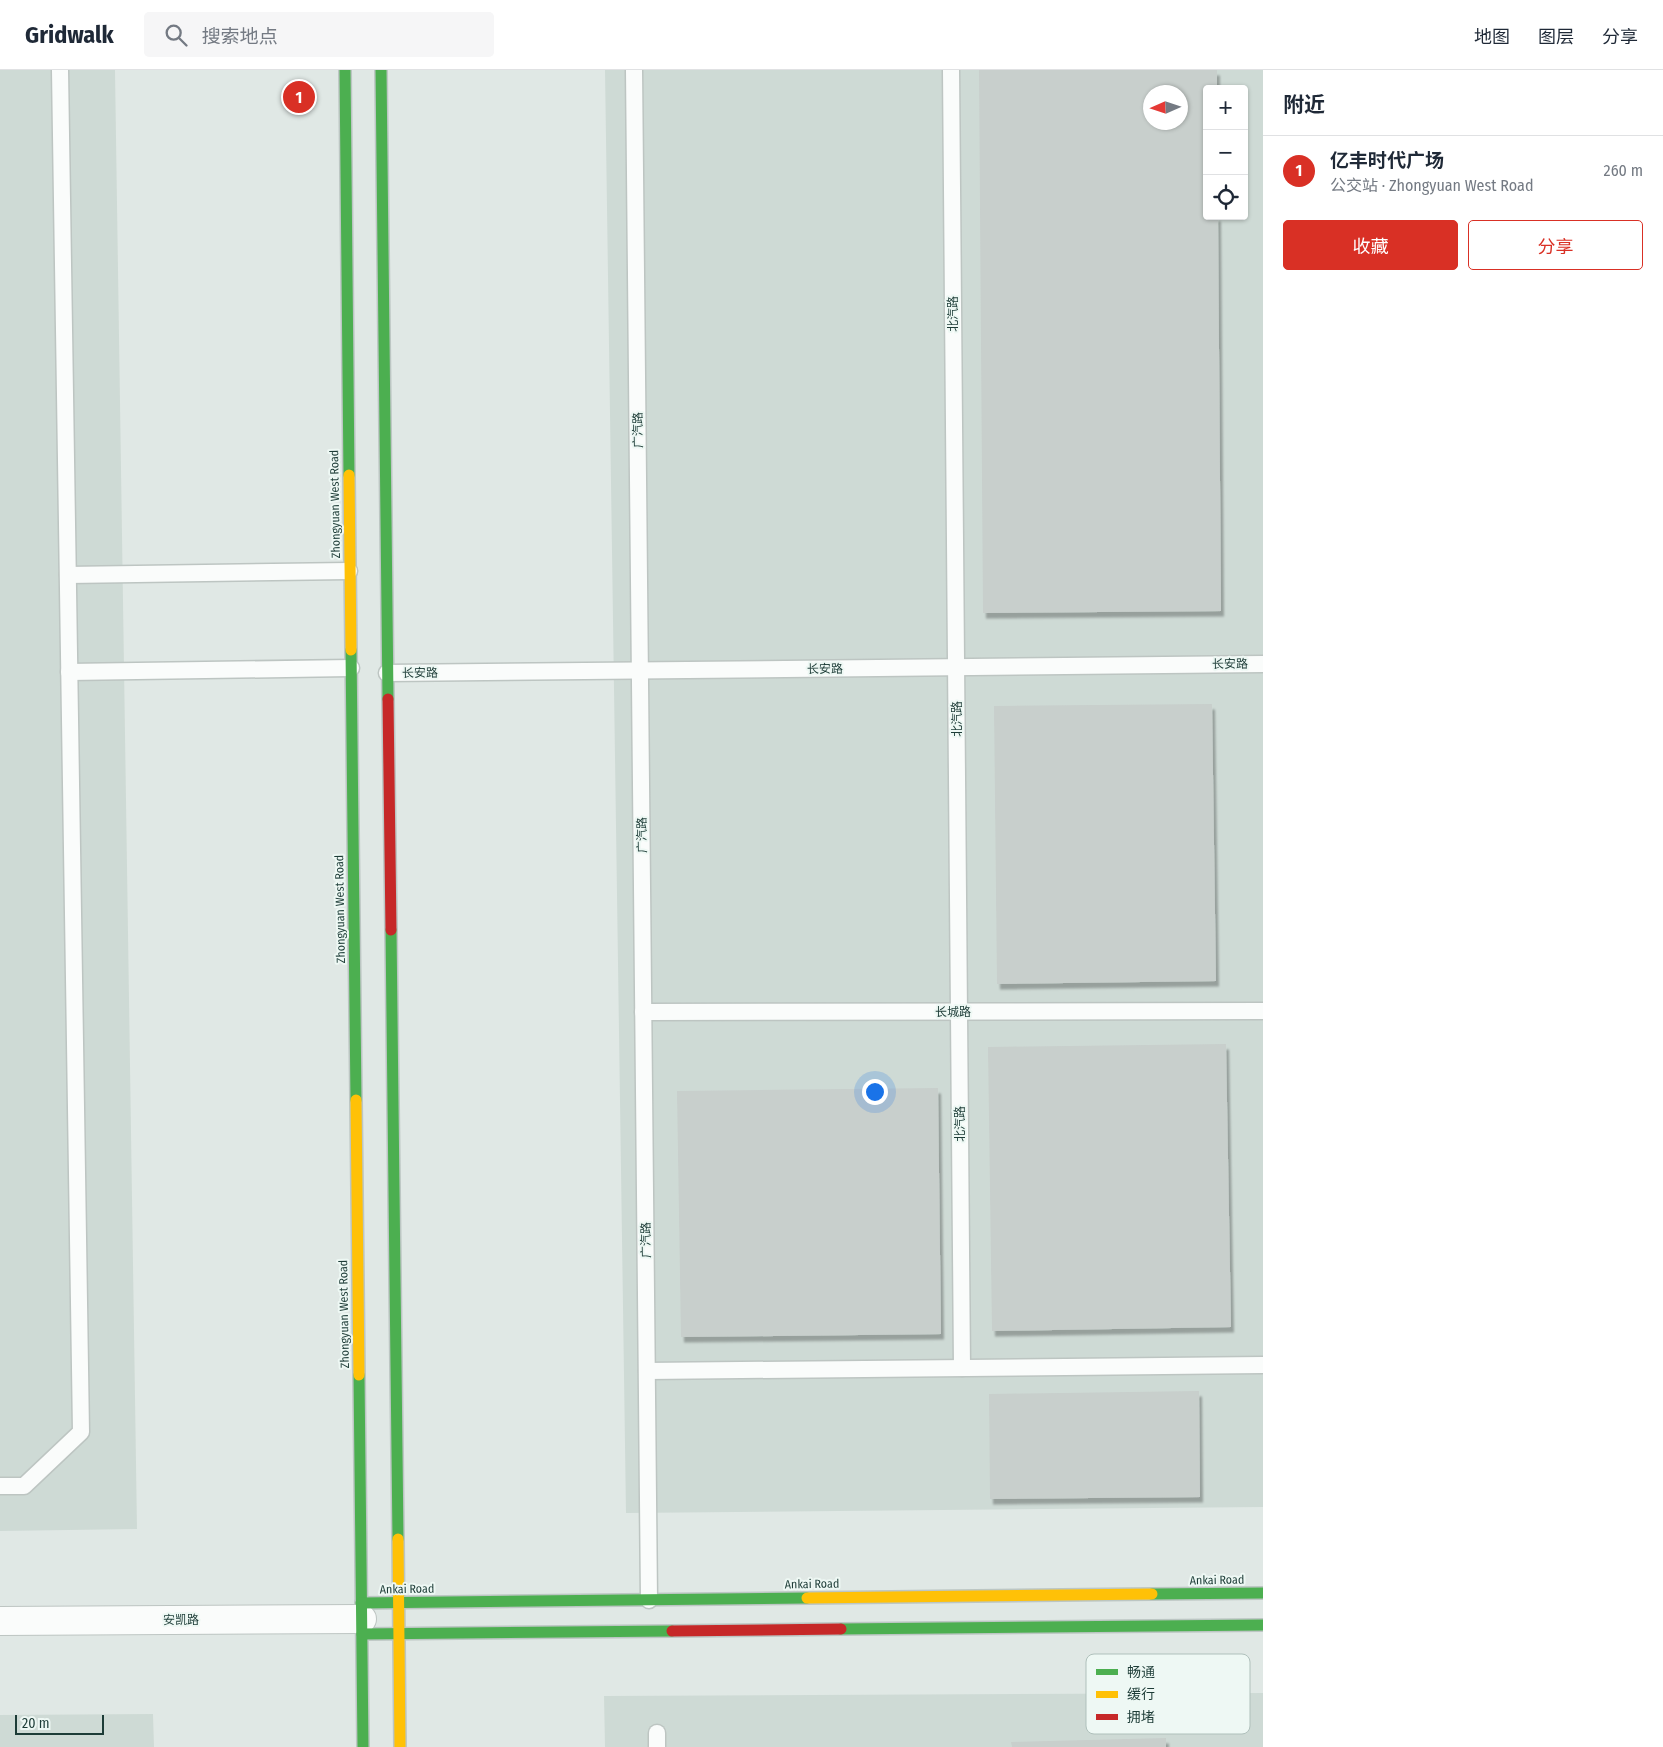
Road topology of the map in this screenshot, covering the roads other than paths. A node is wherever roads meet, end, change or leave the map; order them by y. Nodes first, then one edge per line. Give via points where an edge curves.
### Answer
1 (60, 70) edge
2 (345, 70) edge
3 (381, 70) edge
4 (634, 70) edge
5 (951, 70) edge
6 (349, 571) junction
7 (68, 575) junction
8 (1263, 664) edge
9 (956, 667) junction
10 (350, 668) junction
11 (640, 670) junction
12 (69, 672) junction
13 (387, 673) junction
14 (1263, 1011) edge
15 (643, 1012) junction
16 (959, 1012) junction
17 (1263, 1365) edge
18 (962, 1368) junction
19 (647, 1371) junction
20 (0, 1486) edge
21 (1263, 1593) edge
22 (649, 1600) junction
23 (398, 1602) junction
24 (362, 1618) junction
25 (0, 1621) edge
26 (1263, 1624) edge
27 (398, 1634) junction
28 (363, 1747) edge
29 (400, 1747) edge

1 - 7 lane
2 - 6 main road, Zhongyuan West Road
3 - 13 main road
4 - 11 lane, 广汽路
5 - 9 lane, 北汽路
6 - 7 lane
6 - 10 main road, Zhongyuan West Road
7 - 12 lane
8 - 9 lane, 长安路
9 - 11 lane, 长安路
9 - 16 lane, 北汽路
10 - 12 lane
10 - 24 main road, Zhongyuan West Road
11 - 13 lane, 长安路
11 - 15 lane, 广汽路
12 - 20 lane via 81,1432 24,1486
13 - 23 main road
14 - 16 lane, 长城路
15 - 16 lane, 长城路
15 - 19 lane, 广汽路
16 - 18 lane, 北汽路
17 - 18 lane
18 - 19 lane
19 - 22 lane, 广汽路
21 - 22 main road, Ankai Road
22 - 23 main road, Ankai Road
23 - 24 main road, Ankai Road
23 - 27 main road
24 - 25 street, 安凯路
24 - 27 main road
24 - 28 main road, Zhongyuan West Road
26 - 27 main road
27 - 29 main road

